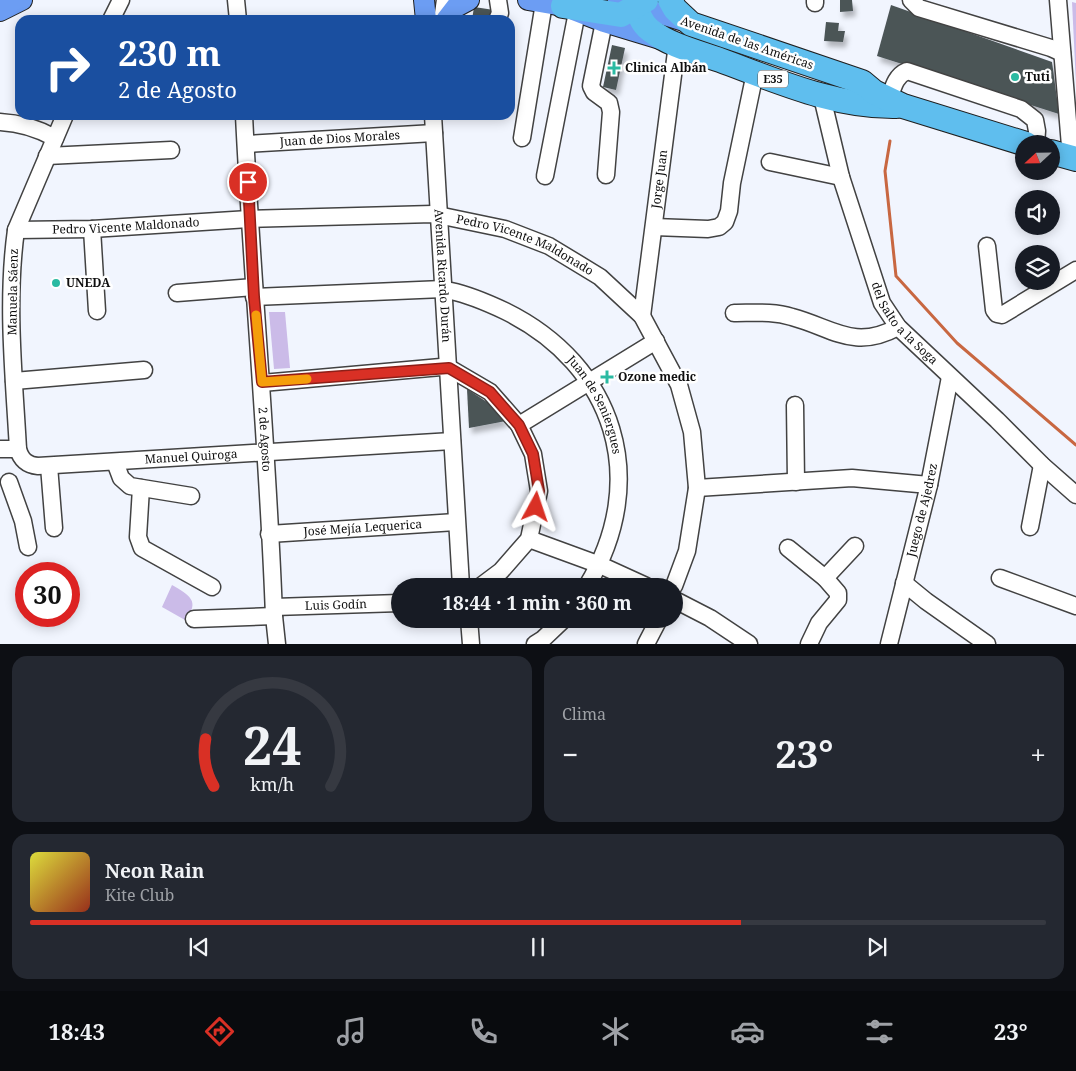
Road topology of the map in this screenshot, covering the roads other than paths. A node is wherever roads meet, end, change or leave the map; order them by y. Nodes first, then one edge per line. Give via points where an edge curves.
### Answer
1 (5, 0) edge
2 (22, 0) edge
3 (122, 0) edge
4 (236, 0) edge
5 (426, 0) edge
6 (445, 0) edge
7 (469, 0) edge
8 (498, 0) edge
9 (670, 0) edge
10 (911, 0) edge
11 (1058, 0) edge
12 (634, 2) edge
13 (0, 3) edge
14 (553, 5) edge
15 (0, 11) edge
16 (114, 15) edge
17 (238, 15) edge
18 (426, 15) edge
19 (443, 15) edge
20 (450, 15) edge
21 (499, 15) edge
22 (604, 22) junction
23 (682, 33) junction
24 (1062, 53) junction
25 (755, 73) junction
26 (822, 97) junction
27 (884, 101) junction
28 (63, 120) edge
29 (244, 120) edge
30 (433, 120) edge
31 (442, 120) edge
32 (0, 122) edge
33 (434, 133) junction
34 (1037, 135) edge
35 (55, 138) junction
36 (522, 138) dead end
37 (1015, 141) edge
38 (246, 144) junction
39 (171, 150) dead end
40 (47, 156) junction
41 (1066, 156) edge
42 (770, 162) dead end
43 (606, 175) dead end
44 (545, 176) dead end
45 (841, 177) junction
46 (443, 215) junction
47 (249, 220) junction
48 (654, 227) junction
49 (92, 229) junction
50 (16, 230) junction
51 (987, 246) dead end
52 (1076, 270) edge
53 (6, 276) edge
54 (447, 290) junction
55 (254, 292) junction
56 (177, 293) dead end
57 (97, 311) dead end
58 (734, 313) dead end
59 (642, 316) junction
60 (898, 327) junction
61 (656, 341) junction
62 (144, 370) dead end
63 (453, 370) junction
64 (9, 376) edge
65 (950, 377) junction
66 (589, 381) junction
67 (262, 382) junction
68 (795, 405) dead end
69 (519, 425) junction
70 (452, 441) junction
71 (0, 449) edge
72 (265, 452) junction
73 (22, 456) junction
74 (115, 462) junction
75 (1042, 465) junction
76 (49, 466) junction
77 (796, 482) junction
78 (4, 484) edge
79 (929, 485) junction
80 (141, 488) junction
81 (697, 488) junction
82 (1076, 495) edge
83 (191, 496) dead end
84 (456, 522) junction
85 (1030, 527) dead end
86 (54, 528) dead end
87 (269, 534) junction
88 (529, 539) junction
89 (856, 546) dead end
90 (28, 547) dead end
91 (788, 548) dead end
92 (600, 565) junction
93 (460, 578) edge
94 (466, 578) edge
95 (492, 578) edge
96 (592, 578) edge
97 (628, 578) edge
98 (677, 578) edge
99 (825, 578) junction
100 (1000, 578) dead end
101 (904, 583) junction
102 (212, 587) dead end
103 (391, 604) edge
104 (683, 604) edge
105 (1076, 606) edge
106 (274, 611) junction
107 (194, 619) dead end
108 (464, 628) edge
109 (469, 628) edge
110 (555, 628) edge
111 (654, 628) edge
112 (747, 643) edge
113 (277, 644) edge
114 (465, 644) edge
115 (470, 644) edge
116 (536, 644) edge
117 (646, 644) edge
118 (809, 644) edge
119 (889, 644) edge
120 (988, 644) edge

1 - 13 main road
2 - 15 main road
3 - 16 street
4 - 17 street
5 - 18 main road
6 - 19 street
7 - 20 main road via 456,7
8 - 21 street
9 - 23 highway, E35
10 - 24 street via 919,8
11 - 24 street
12 - 14 highway via 622,15
12 - 23 highway, E35 via 639,17 651,31
14 - 22 main road, Avenida de las Américas
14 - 36 street
14 - 44 street
22 - 23 main road, Avenida de las Américas
22 - 43 street via 591,86 610,103
23 - 25 highway, Avenida de las Américas / E35
23 - 27 highway, Avenida de las Américas / E35 via 862,82
23 - 48 street, Jorge Juan
24 - 41 street
25 - 26 highway, Avenida de las Américas / E35
25 - 48 street via 725,222 708,229
26 - 27 highway, Avenida de las Américas / E35
26 - 45 street, del Salto a la Soga
27 - 34 street via 900,74 907,71 1021,110 1035,120
27 - 37 highway, E35
28 - 35 street, Manuela Sáenz
29 - 38 street, 2 de Agosto
30 - 33 street, Avenida Ricardo Durán
31 - 46 street, Avenida Ricardo Durán
32 - 35 street via 38,129
33 - 38 street, Juan de Dios Morales
33 - 46 street, Avenida Ricardo Durán
35 - 40 street, Manuela Sáenz
38 - 47 street, 2 de Agosto
39 - 40 street
40 - 50 street, Manuela Sáenz
42 - 45 street
45 - 60 street, del Salto a la Soga via 882,303
46 - 47 street, Pedro Vicente Maldonado
46 - 54 street, Avenida Ricardo Durán
46 - 59 street, Pedro Vicente Maldonado via 505,228 549,246 600,277
47 - 49 street, Pedro Vicente Maldonado
47 - 55 street, 2 de Agosto
48 - 59 street, Jorge Juan
49 - 50 street, Pedro Vicente Maldonado
49 - 57 street
50 - 53 street, Manuela Sáenz
51 - 52 street via 997,314 1002,315
53 - 64 street, Manuela Sáenz
54 - 55 street, Juan de Seniergues
54 - 63 street, Avenida Ricardo Durán
54 - 66 street, Juan de Seniergues via 487,302 525,321 558,345
55 - 56 street, Juan de Seniergues
55 - 67 street, 2 de Agosto
58 - 60 street via 764,312 792,316 850,337 883,335
59 - 61 street, Pedro Vicente Maldonado
60 - 65 street, del Salto a la Soga
61 - 66 street
61 - 81 street, Pedro Vicente Maldonado via 686,406
62 - 64 street
63 - 67 street
63 - 69 street via 490,392
63 - 70 street, Avenida Ricardo Durán
63 - 94 street, Avenida Ricardo Durán
64 - 73 street, Manuela Sáenz
65 - 75 street, del Salto a la Soga
65 - 79 street, Juego de Ajedrez
66 - 69 street
66 - 92 street, Juan de Seniergues via 607,414 618,457 613,526
67 - 72 street, 2 de Agosto
68 - 77 street
69 - 88 street via 533,454 539,491
70 - 72 street, Manuel Quiroga
70 - 84 street, Avenida Ricardo Durán
71 - 73 street, Manuel Quiroga
72 - 74 street, Manuel Quiroga
72 - 87 street, 2 de Agosto
73 - 76 street, Manuel Quiroga via 34,466
73 - 78 street via 22,471
74 - 76 street, Manuel Quiroga
74 - 80 street via 123,481 134,488
75 - 82 street, del Salto a la Soga
75 - 85 street
76 - 86 street
77 - 79 street via 852,478
77 - 81 street
78 - 90 street via 23,521
79 - 101 street, Juego de Ajedrez
80 - 83 street
80 - 102 street via 138,537 142,548
81 - 98 street, Pedro Vicente Maldonado via 687,551
84 - 87 street, José Mejía Lequerica
84 - 93 street, Avenida Ricardo Durán
87 - 106 street, 2 de Agosto
88 - 92 street
88 - 95 street
89 - 99 street
91 - 99 street
92 - 96 street, Juan de Seniergues
92 - 97 street
99 - 118 street via 838,593 838,600 819,623
100 - 105 street
101 - 119 street, Juego de Ajedrez
101 - 120 street
103 - 106 street, Luis Godín
104 - 112 street
106 - 107 street, Luis Godín
106 - 113 street, 2 de Agosto
108 - 114 street
109 - 115 street
110 - 116 street
111 - 117 street

